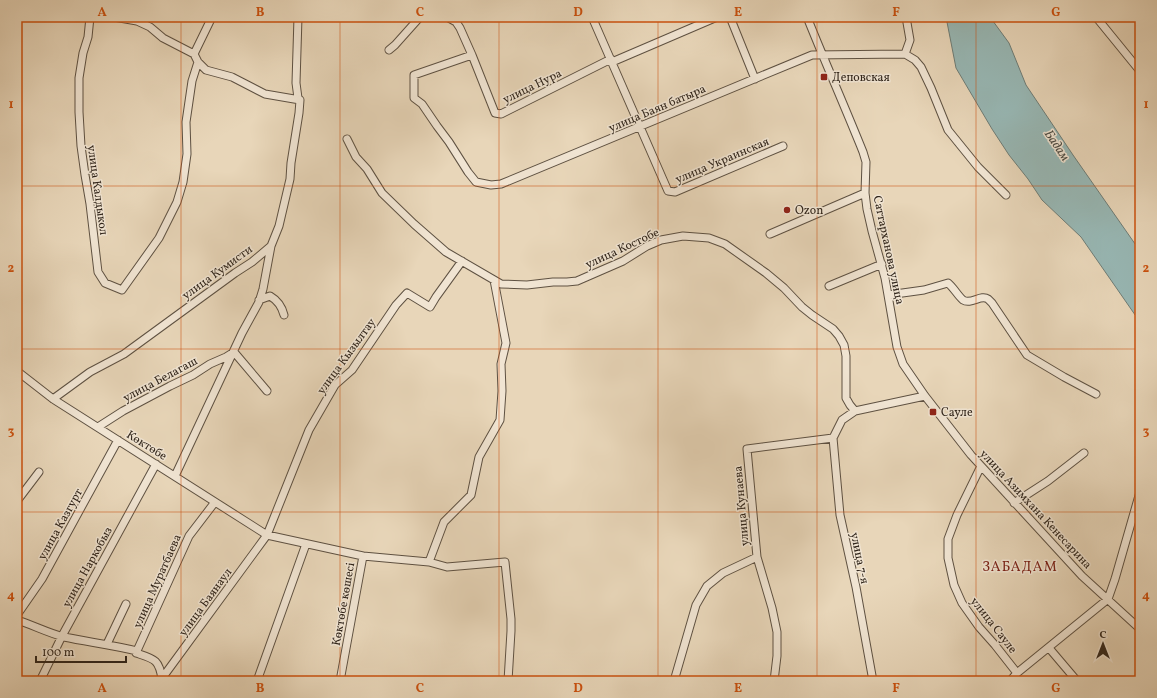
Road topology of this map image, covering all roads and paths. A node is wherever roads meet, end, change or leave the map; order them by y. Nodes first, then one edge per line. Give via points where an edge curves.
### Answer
1 (90, 17) edge
2 (114, 17) edge
3 (212, 17) edge
4 (298, 17) edge
5 (420, 17) edge
6 (447, 17) edge
7 (592, 17) edge
8 (717, 17) edge
9 (730, 17) edge
10 (807, 17) edge
11 (906, 17) edge
12 (1096, 17) edge
13 (389, 50) dead end
14 (194, 54) junction
15 (472, 54) junction
16 (905, 54) junction
17 (822, 55) junction
18 (611, 61) junction
19 (198, 62) junction
20 (1140, 71) edge
21 (756, 79) junction
22 (300, 100) junction
23 (640, 128) junction
24 (347, 139) dead end
25 (783, 146) dead end
26 (865, 193) junction
27 (1006, 195) dead end
28 (770, 234) dead end
29 (271, 246) junction
30 (462, 261) junction
31 (882, 264) junction
32 (494, 280) junction
33 (829, 286) dead end
34 (888, 295) junction
35 (260, 300) junction
36 (284, 314) dead end
37 (234, 352) junction
38 (17, 370) edge
39 (267, 391) dead end
40 (1096, 394) dead end
41 (924, 396) junction
42 (53, 398) junction
43 (855, 411) junction
44 (98, 427) junction
45 (833, 438) junction
46 (118, 440) junction
47 (1084, 453) dead end
48 (156, 464) junction
49 (981, 466) junction
50 (39, 472) dead end
51 (175, 476) junction
52 (1140, 492) edge
53 (17, 501) edge
54 (215, 502) junction
55 (1014, 503) junction
56 (267, 535) junction
57 (306, 544) junction
58 (363, 556) junction
59 (757, 557) junction
60 (429, 562) junction
61 (1108, 599) junction
62 (126, 604) dead end
63 (17, 615) edge
64 (17, 620) edge
65 (1140, 629) edge
66 (62, 636) junction
67 (107, 644) junction
68 (1049, 648) junction
69 (136, 653) junction
70 (1017, 673) junction
71 (161, 680) edge
72 (40, 681) edge
73 (256, 681) edge
74 (340, 681) edge
75 (508, 681) edge
76 (674, 681) edge
77 (774, 681) edge
78 (873, 681) edge
79 (1010, 681) edge
80 (1077, 681) edge

1 - 19 street, улица Калдыкол via 80,78 79,112 83,160 98,272 105,283 122,290 160,238 177,202 187,154 186,122 192,81
2 - 14 street via 137,20
3 - 14 street
4 - 22 street via 296,84
5 - 13 street
6 - 15 street, улица Нура via 456,22
7 - 18 street
8 - 18 street, улица Нура
9 - 21 street
10 - 17 street, Саттарханова улица
11 - 16 street via 910,40
12 - 20 street
14 - 19 street
15 - 18 street, улица Нура via 495,113 498,114
15 - 23 street, улица Баян батыра via 414,75 414,98 422,104 476,182 501,184
16 - 17 street, улица Баян батыра
16 - 27 street via 915,60 920,67 948,130 978,167
17 - 21 street, улица Баян батыра via 812,55
17 - 26 street, Саттарханова улица via 863,152 866,162
18 - 23 street
19 - 22 street via 206,70 232,77 265,94
21 - 23 street, улица Баян батыра
22 - 29 street, улица Кумисти via 290,179 279,226
23 - 25 street, улица Украинская via 668,191 675,192
24 - 30 street, улица Костобе via 356,157 382,193 446,252
26 - 28 street
26 - 31 street, Саттарханова улица via 872,231
29 - 35 street
29 - 42 street, улица Кумисти via 124,354 90,372
30 - 32 street, улица Костобе
30 - 56 street, улица Кызылтау via 430,307 407,293 352,370 336,385 309,430
31 - 33 street
31 - 34 street, Саттарханова улица
32 - 43 street, улица Костобе via 501,284 577,281 624,261 661,240 683,236 709,238 725,244 766,273 802,307 839,336 846,356 846,398
32 - 60 street via 506,343 501,364 500,420 479,457 471,495 444,522
34 - 40 street via 924,290 948,283 963,300 987,298 1027,355
34 - 41 street, Саттарханова улица via 899,356
35 - 36 street via 270,296 276,299
35 - 37 street
37 - 39 street
37 - 44 street, улица Белагаш
37 - 51 street
38 - 42 street, Көктөбе
41 - 43 street
41 - 49 street, улица Азимхана Кенесарина
42 - 44 street, Көктөбе
43 - 45 street via 842,420
44 - 46 street, Көктөбе
45 - 59 street, улица Кунаева via 747,449
45 - 78 street, улица 7-я via 840,515
46 - 48 street, Көктөбе
46 - 63 street, улица Казгурт via 42,579
47 - 55 street
48 - 51 street, Көктөбе
48 - 66 street, улица Наркобыз
49 - 55 street, улица Азимхана Кенесарина
49 - 70 street, улица Сауле via 948,539 948,558 954,585 962,603
50 - 53 street
51 - 54 street, Көктөбе
52 - 61 street
54 - 56 street, Көктөбе
54 - 69 street, улица Муратбаева via 189,536
55 - 61 street, улица Азимхана Кенесарина via 1082,576
56 - 57 street, Көктөбе көшесі
56 - 71 street, улица Баянаул
57 - 58 street, Көктөбе көшесі
57 - 73 street
58 - 60 street
58 - 74 street, Көктөбе көшесі
59 - 76 street via 723,573 707,586 696,605
59 - 77 street, улица Кунаева via 777,632
60 - 75 street via 446,567 505,562 511,619
61 - 65 street, улица Азимхана Кенесарина
61 - 68 street
62 - 67 street
64 - 66 street
66 - 67 street
66 - 72 street, улица Наркобыз
67 - 69 street via 137,651
68 - 70 street
68 - 80 street
69 - 71 street via 152,658 160,667
70 - 79 street

